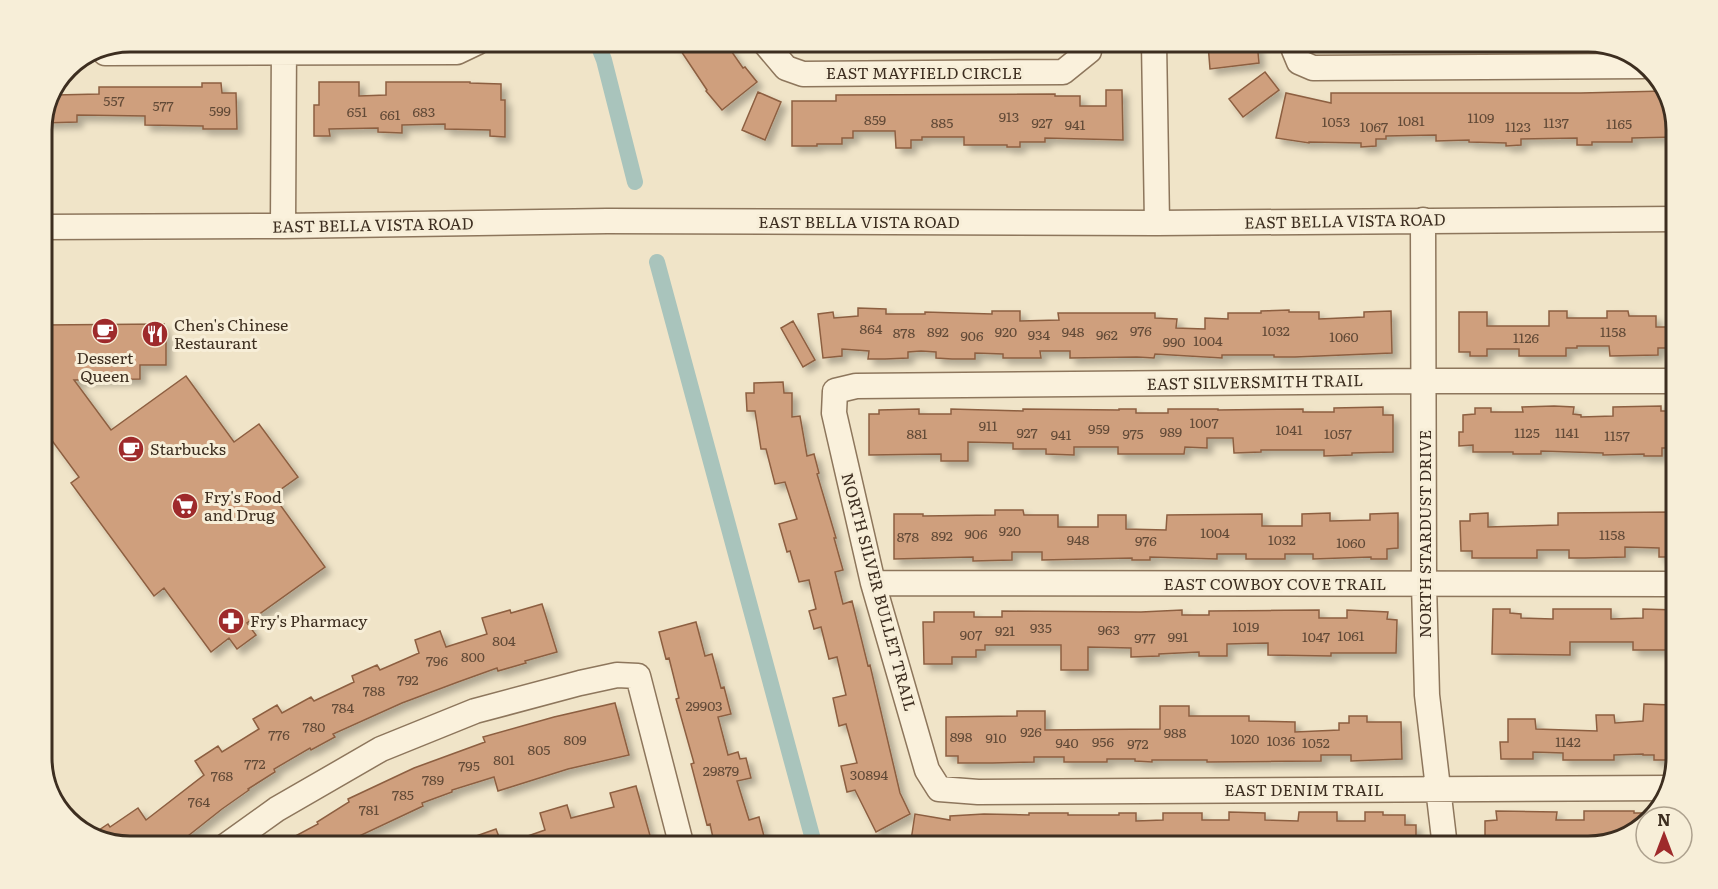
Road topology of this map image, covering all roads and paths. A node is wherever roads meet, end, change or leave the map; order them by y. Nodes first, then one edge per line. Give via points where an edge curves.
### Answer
1 (284, 52) edge
2 (772, 52) edge
3 (1088, 52) edge
4 (1154, 52) edge
5 (1296, 52) edge
6 (1631, 66) edge
7 (1665, 219) edge
8 (1424, 220) junction
9 (1156, 223) junction
10 (283, 226) junction
11 (53, 227) edge
12 (1424, 381) junction
13 (1665, 381) edge
14 (835, 391) joint
15 (873, 583) junction
16 (1424, 584) junction
17 (1666, 584) edge
18 (1659, 788) edge
19 (939, 789) joint
20 (1438, 789) junction
21 (240, 836) edge
22 (679, 836) edge
23 (1444, 836) edge

1 - 10 street
2 - 3 street, EAST MAYFIELD CIRCLE via 786,68 803,74 1063,72
4 - 9 street
5 - 6 street via 1313,68
7 - 8 street, EAST BELLA VISTA ROAD
8 - 9 street, EAST BELLA VISTA ROAD
8 - 12 street, NORTH STARDUST DRIVE
9 - 10 street, EAST BELLA VISTA ROAD via 607,221
10 - 11 street, EAST BELLA VISTA ROAD
12 - 13 street, EAST SILVERSMITH TRAIL
12 - 14 street, EAST SILVERSMITH TRAIL via 856,386
12 - 16 street, NORTH STARDUST DRIVE
14 - 15 street, NORTH SILVER BULLET TRAIL via 834,414
15 - 16 street, EAST COWBOY COVE TRAIL
15 - 19 street, NORTH SILVER BULLET TRAIL via 927,770
16 - 17 street, EAST COWBOY COVE TRAIL
16 - 20 street, NORTH STARDUST DRIVE via 1427,695
18 - 20 street, EAST DENIM TRAIL
19 - 20 street, EAST DENIM TRAIL
20 - 23 street, NORTH STARDUST DRIVE
21 - 22 street via 381,749 475,711 617,675 638,676

